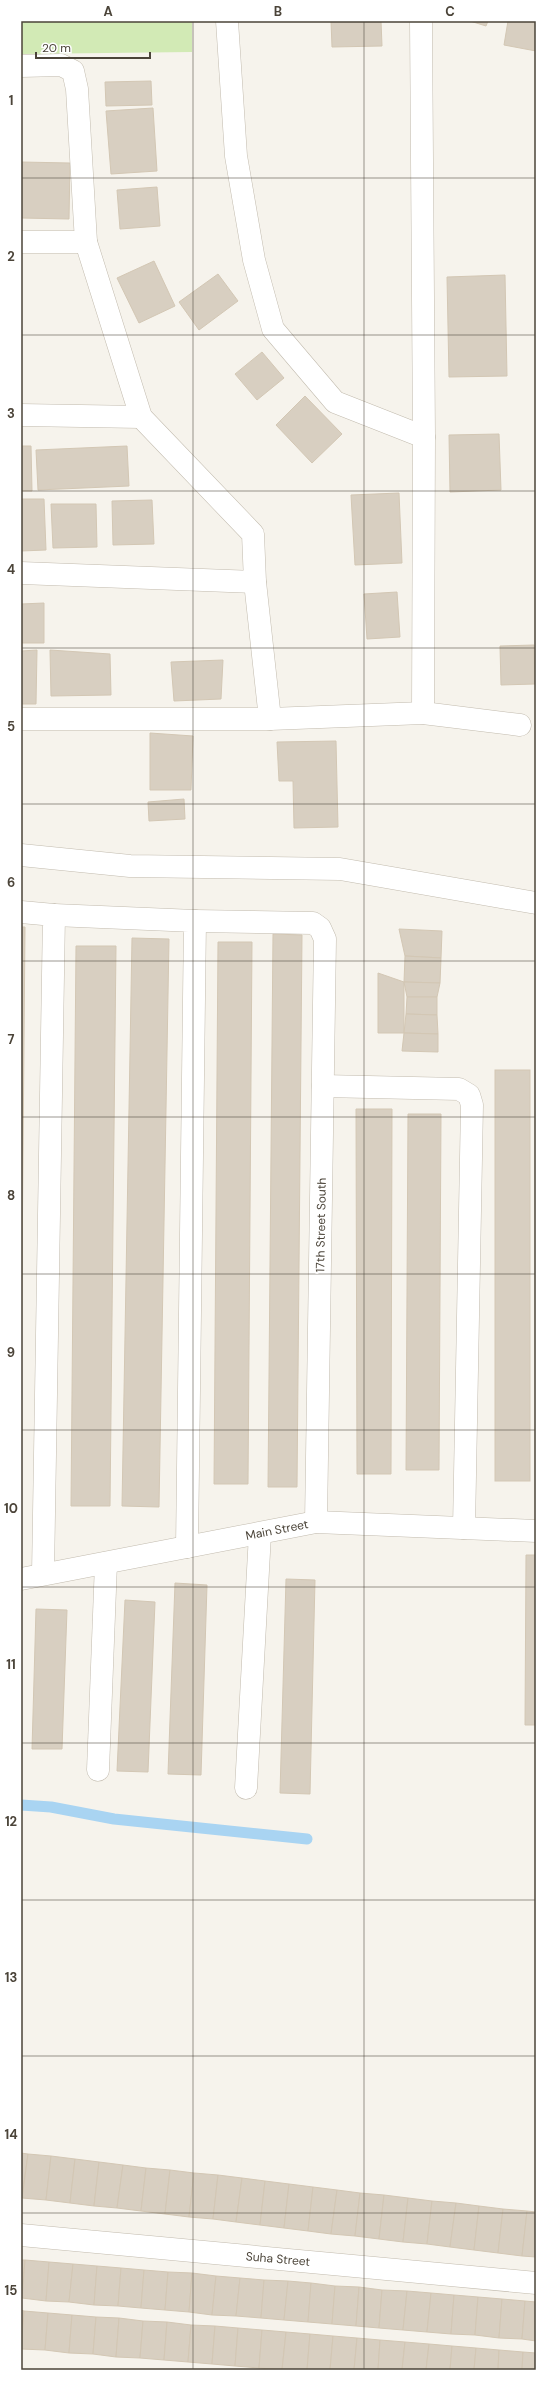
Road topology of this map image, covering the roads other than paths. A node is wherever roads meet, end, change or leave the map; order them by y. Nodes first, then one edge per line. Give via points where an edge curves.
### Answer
1 (228, 21) edge
2 (421, 21) edge
3 (21, 66) edge
4 (21, 242) edge
5 (86, 242) junction
6 (21, 415) edge
7 (140, 417) junction
8 (424, 437) junction
9 (21, 574) edge
10 (255, 582) junction
11 (423, 713) junction
12 (21, 719) edge
13 (270, 719) junction
14 (520, 725) dead end
15 (21, 855) edge
16 (536, 903) edge
17 (21, 912) edge
18 (54, 915) junction
19 (195, 920) junction
20 (323, 1086) junction
21 (316, 1522) junction
22 (464, 1528) junction
23 (536, 1531) edge
24 (260, 1534) junction
25 (187, 1547) junction
26 (106, 1563) junction
27 (43, 1574) junction
28 (21, 1579) edge
29 (98, 1770) dead end
30 (246, 1788) dead end
31 (21, 2235) edge
32 (536, 2283) edge

1 - 8 street via 236,156 254,260 273,329 336,402
2 - 8 street
3 - 5 street via 61,65 73,71 77,89
4 - 5 street
5 - 7 street
6 - 7 street
7 - 10 street via 253,534
8 - 11 street
9 - 10 street
10 - 13 street
11 - 13 street
11 - 14 street
12 - 13 street
15 - 16 street via 130,866 340,869
17 - 18 street
18 - 19 street
18 - 27 street
19 - 20 street, 17th Street South via 313,923 320,928 325,939
19 - 25 street
20 - 21 street, 17th Street South
20 - 22 street via 459,1089 469,1095 472,1105
21 - 22 street, Main Street
21 - 24 street, Main Street
22 - 23 street, Main Street
24 - 25 street, Main Street
24 - 30 street
25 - 26 street, Main Street
26 - 27 street, Main Street
26 - 29 street
27 - 28 street, Main Street
31 - 32 street, Suha Street

